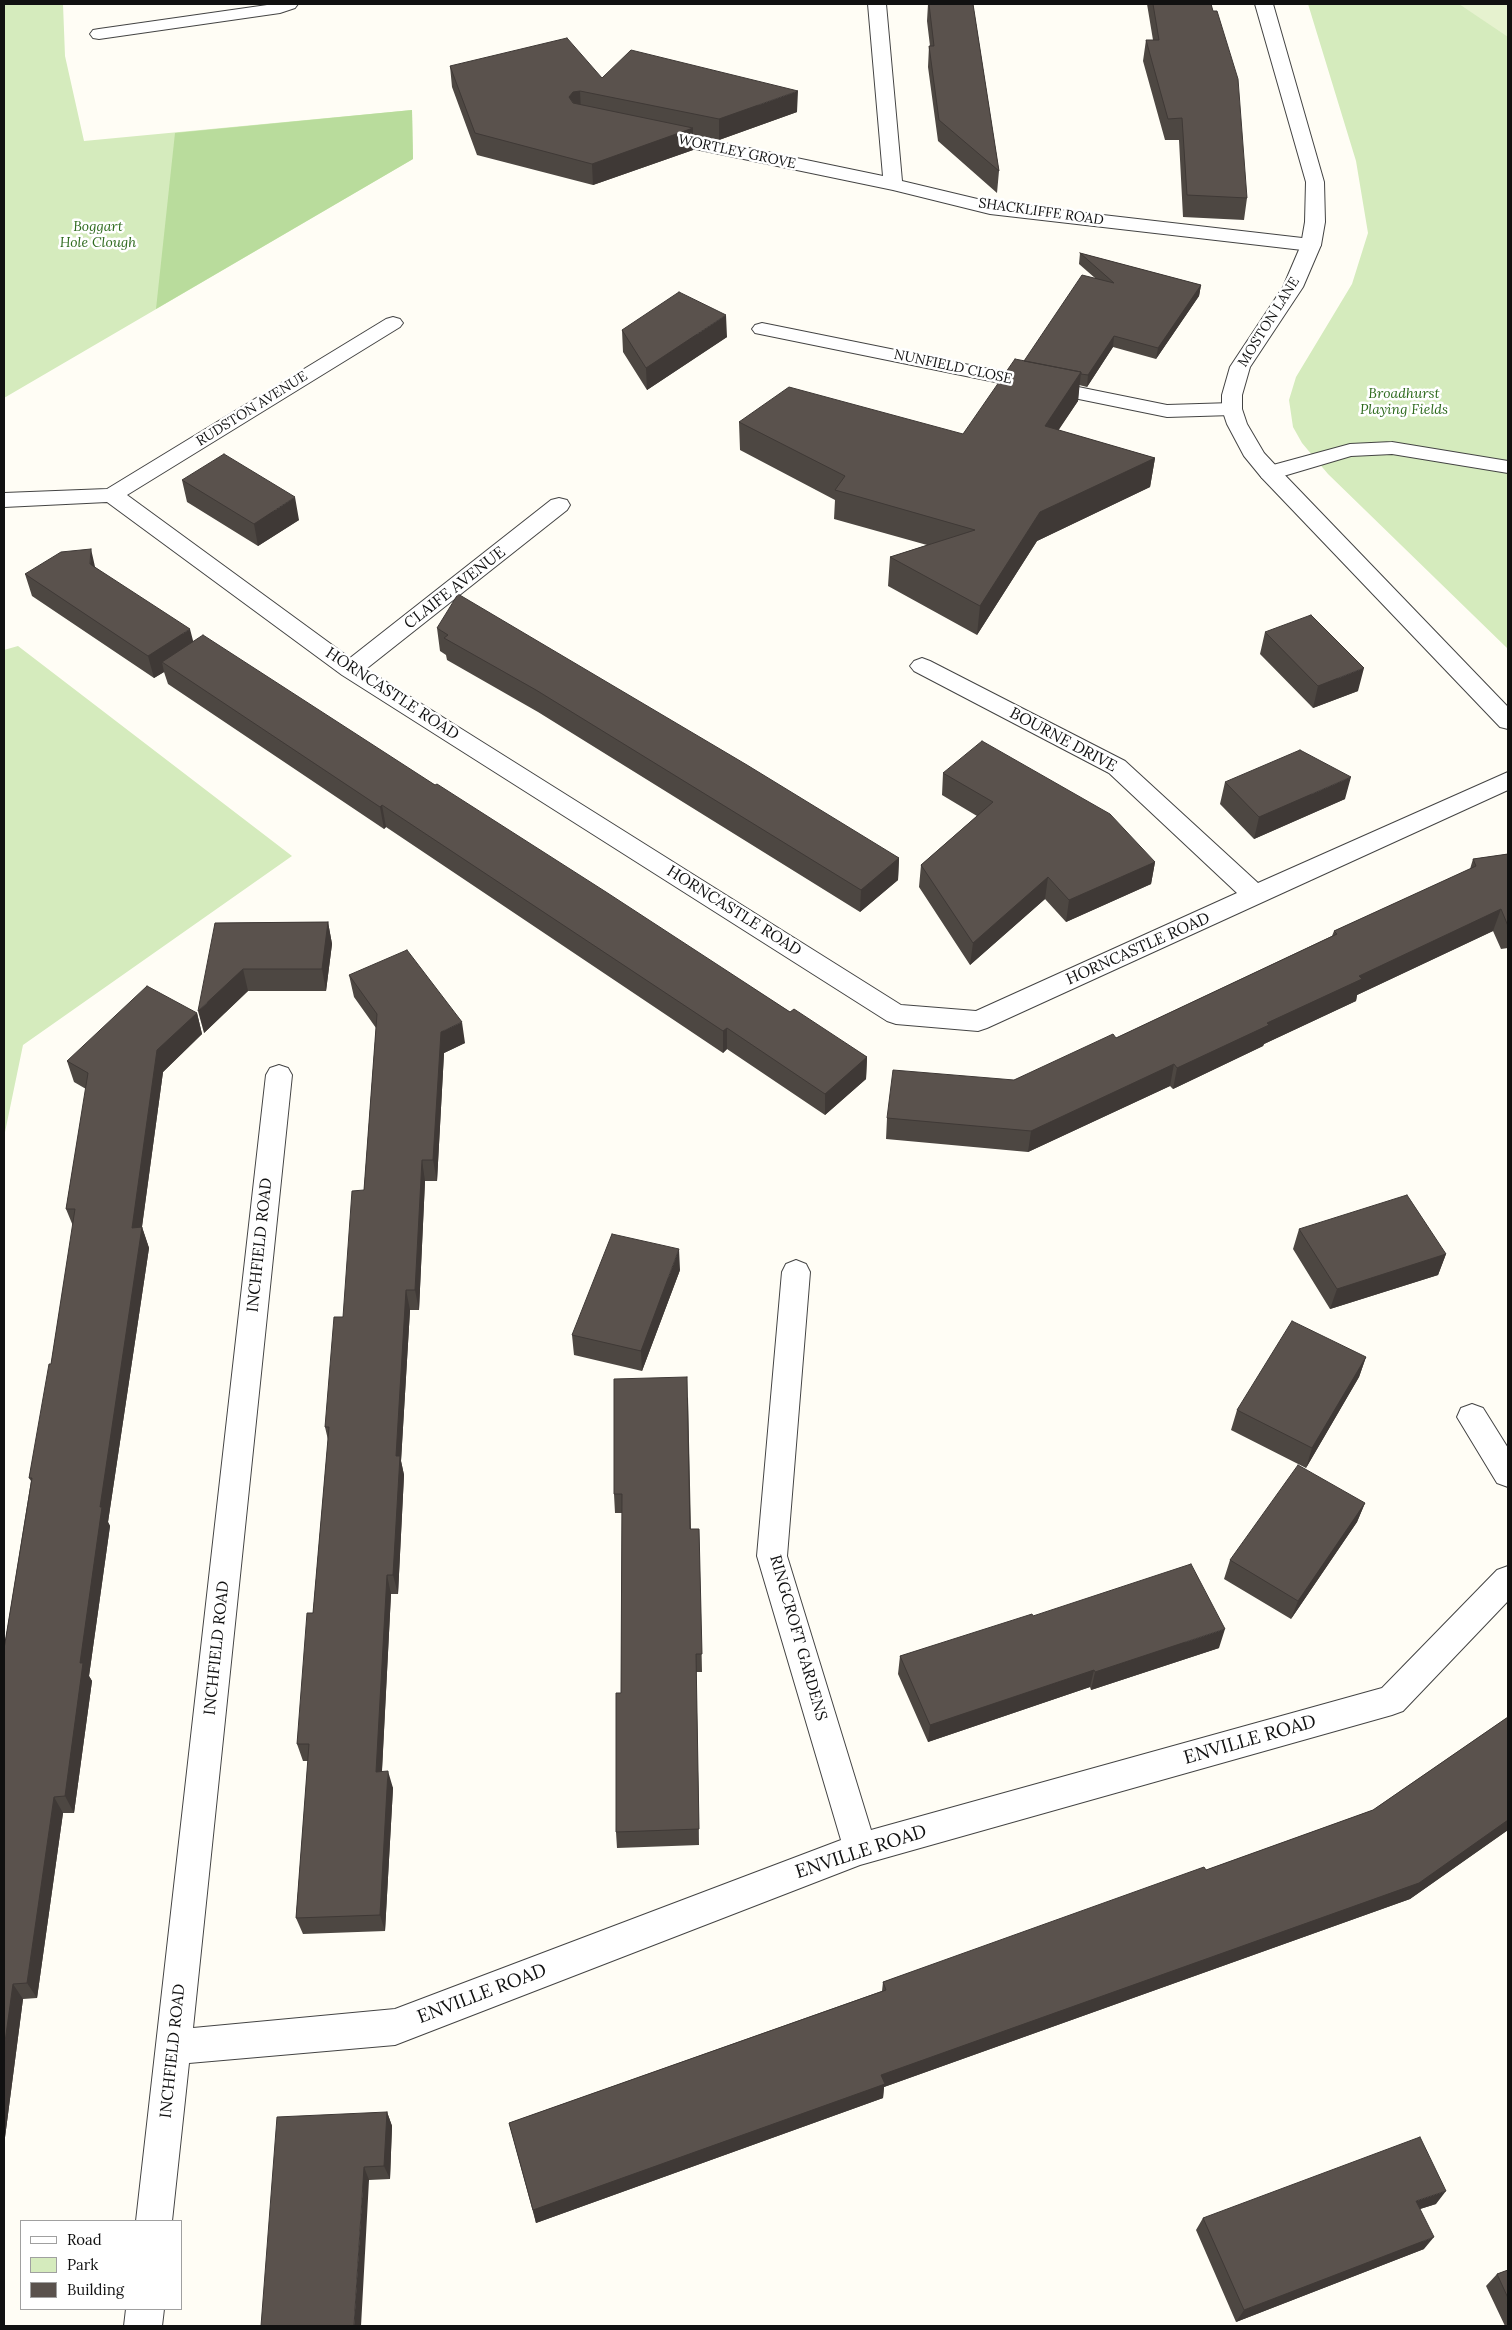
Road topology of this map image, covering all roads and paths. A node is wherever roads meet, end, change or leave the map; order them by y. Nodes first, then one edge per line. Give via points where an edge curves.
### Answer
1 (289, 4) edge
2 (877, 4) edge
3 (1264, 4) edge
4 (99, 34) dead end
5 (639, 131) edge
6 (893, 184) junction
7 (1311, 245) junction
8 (393, 323) dead end
9 (762, 329) dead end
10 (1232, 410) junction
11 (1508, 468) edge
12 (1270, 473) junction
13 (112, 495) junction
14 (4, 500) edge
15 (559, 505) dead end
16 (922, 666) dead end
17 (350, 670) junction
18 (1508, 721) edge
19 (1508, 780) edge
20 (1256, 896) junction
21 (279, 1075) dead end
22 (796, 1272) dead end
23 (1472, 1417) dead end
24 (1508, 1474) edge
25 (1508, 1580) edge
26 (860, 1849) junction
27 (174, 2047) junction
28 (154, 2220) edge
29 (145, 2310) edge
30 (143, 2326) edge

1 - 4 street via 280,8
2 - 6 street
3 - 7 street, MOSTON LANE via 1315,182 1315,222
5 - 6 street, WORTLEY GROVE
6 - 7 street, SHACKLIFFE ROAD via 990,208
7 - 10 street, MOSTON LANE via 1294,287 1240,367 1232,395
8 - 13 street, RUDSTON AVENUE
9 - 10 street, NUNFIELD CLOSE via 1166,411
10 - 12 street, MOSTON LANE via 1245,440
11 - 12 street via 1392,448 1350,450
12 - 18 street, MOSTON LANE
13 - 14 street
13 - 17 street, HORNCASTLE ROAD
15 - 17 street, CLAIFE AVENUE
16 - 20 street, BOURNE DRIVE via 1117,767
17 - 20 street, HORNCASTLE ROAD via 896,1014 978,1021
19 - 20 street, HORNCASTLE ROAD
21 - 27 street, INCHFIELD ROAD
22 - 26 street, RINGCROFT GARDENS via 772,1556
23 - 24 street
25 - 26 street, ENVILLE ROAD via 1392,1700
26 - 27 street, ENVILLE ROAD via 395,2027
27 - 28 street, INCHFIELD ROAD
29 - 30 street

